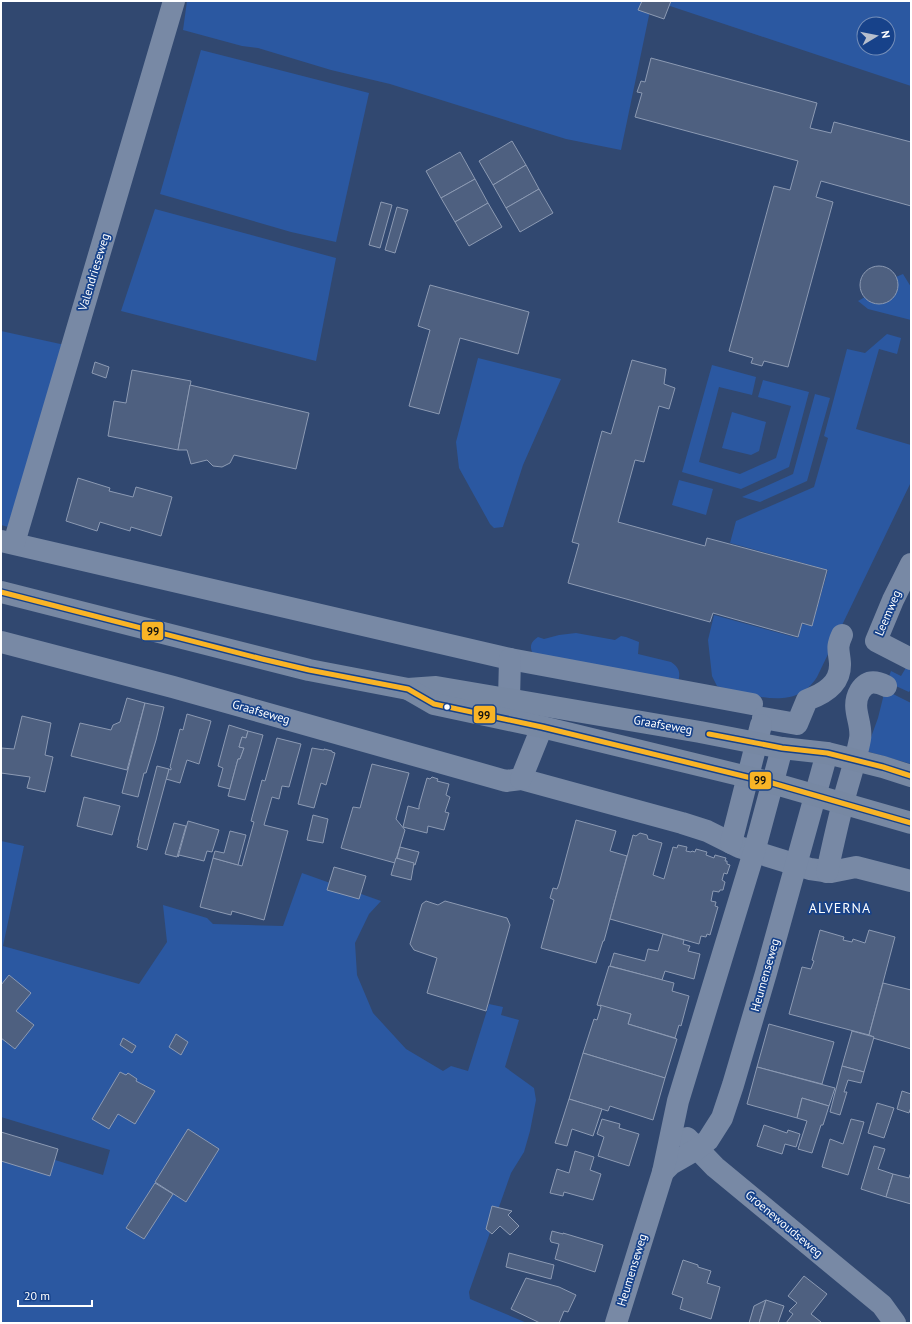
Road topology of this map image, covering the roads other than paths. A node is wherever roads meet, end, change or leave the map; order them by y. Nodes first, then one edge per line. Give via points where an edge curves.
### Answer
1 (174, 1) edge
2 (7, 542) edge
3 (911, 564) edge
4 (1, 592) edge
5 (842, 635) dead end
6 (1, 642) edge
7 (510, 659) junction
8 (911, 659) edge
9 (886, 686) dead end
10 (408, 689) junction
11 (828, 690) junction
12 (508, 699) junction
13 (857, 699) junction
14 (760, 710) junction
15 (542, 727) junction
16 (756, 743) junction
17 (782, 748) junction
18 (827, 753) junction
19 (855, 760) junction
20 (911, 776) edge
21 (748, 777) junction
22 (520, 779) junction
23 (772, 783) junction
24 (815, 795) junction
25 (843, 803) junction
26 (911, 823) edge
27 (731, 843) junction
28 (751, 862) junction
29 (827, 872) junction
30 (793, 875) junction
31 (911, 881) edge
32 (673, 1123) junction
33 (697, 1149) junction
34 (663, 1172) junction
35 (911, 1317) edge
36 (616, 1323) edge
37 (895, 1323) edge
38 (903, 1323) edge

1 - 2 street, Valendrieseweg
2 - 7 street
3 - 8 street, Leemweg via 876,641
4 - 10 main road, Graafseweg via 278,662
5 - 11 street via 837,652 840,659 839,673
6 - 22 street, Graafseweg via 173,687 506,781
7 - 12 street
7 - 14 street
9 - 13 street via 870,682
10 - 12 main road, Graafseweg via 436,687
10 - 15 main road, Graafseweg via 434,704
11 - 13 street
11 - 14 street via 807,700 797,724
12 - 16 main road, Graafseweg
13 - 19 street via 860,735
14 - 16 street
15 - 21 main road, Graafseweg
15 - 22 street
16 - 17 main road, Graafseweg
16 - 21 street
17 - 18 main road, Graafseweg
17 - 23 street, Heumenseweg
18 - 19 main road, Graafseweg
18 - 24 street, Heumenseweg
19 - 20 main road, Graafseweg
19 - 25 street
21 - 23 main road, Graafseweg
21 - 27 street
22 - 27 street, Graafseweg via 682,823 707,831
23 - 24 main road, Graafseweg
23 - 28 street, Heumenseweg
24 - 25 main road, Graafseweg
24 - 30 street, Heumenseweg
25 - 26 main road, Graafseweg
25 - 29 street
27 - 28 street, Graafseweg
28 - 30 street, Graafseweg
28 - 32 street, Heumenseweg
29 - 30 street, Graafseweg via 810,869
29 - 31 street, Graafseweg via 856,867
30 - 33 street, Heumenseweg via 722,1118 708,1140
32 - 33 street, Groenewoudseweg
32 - 34 street, Heumenseweg
33 - 34 street, Heumenseweg
33 - 37 street, Groenewoudseweg via 715,1167 882,1305
34 - 36 street, Heumenseweg
35 - 38 street

